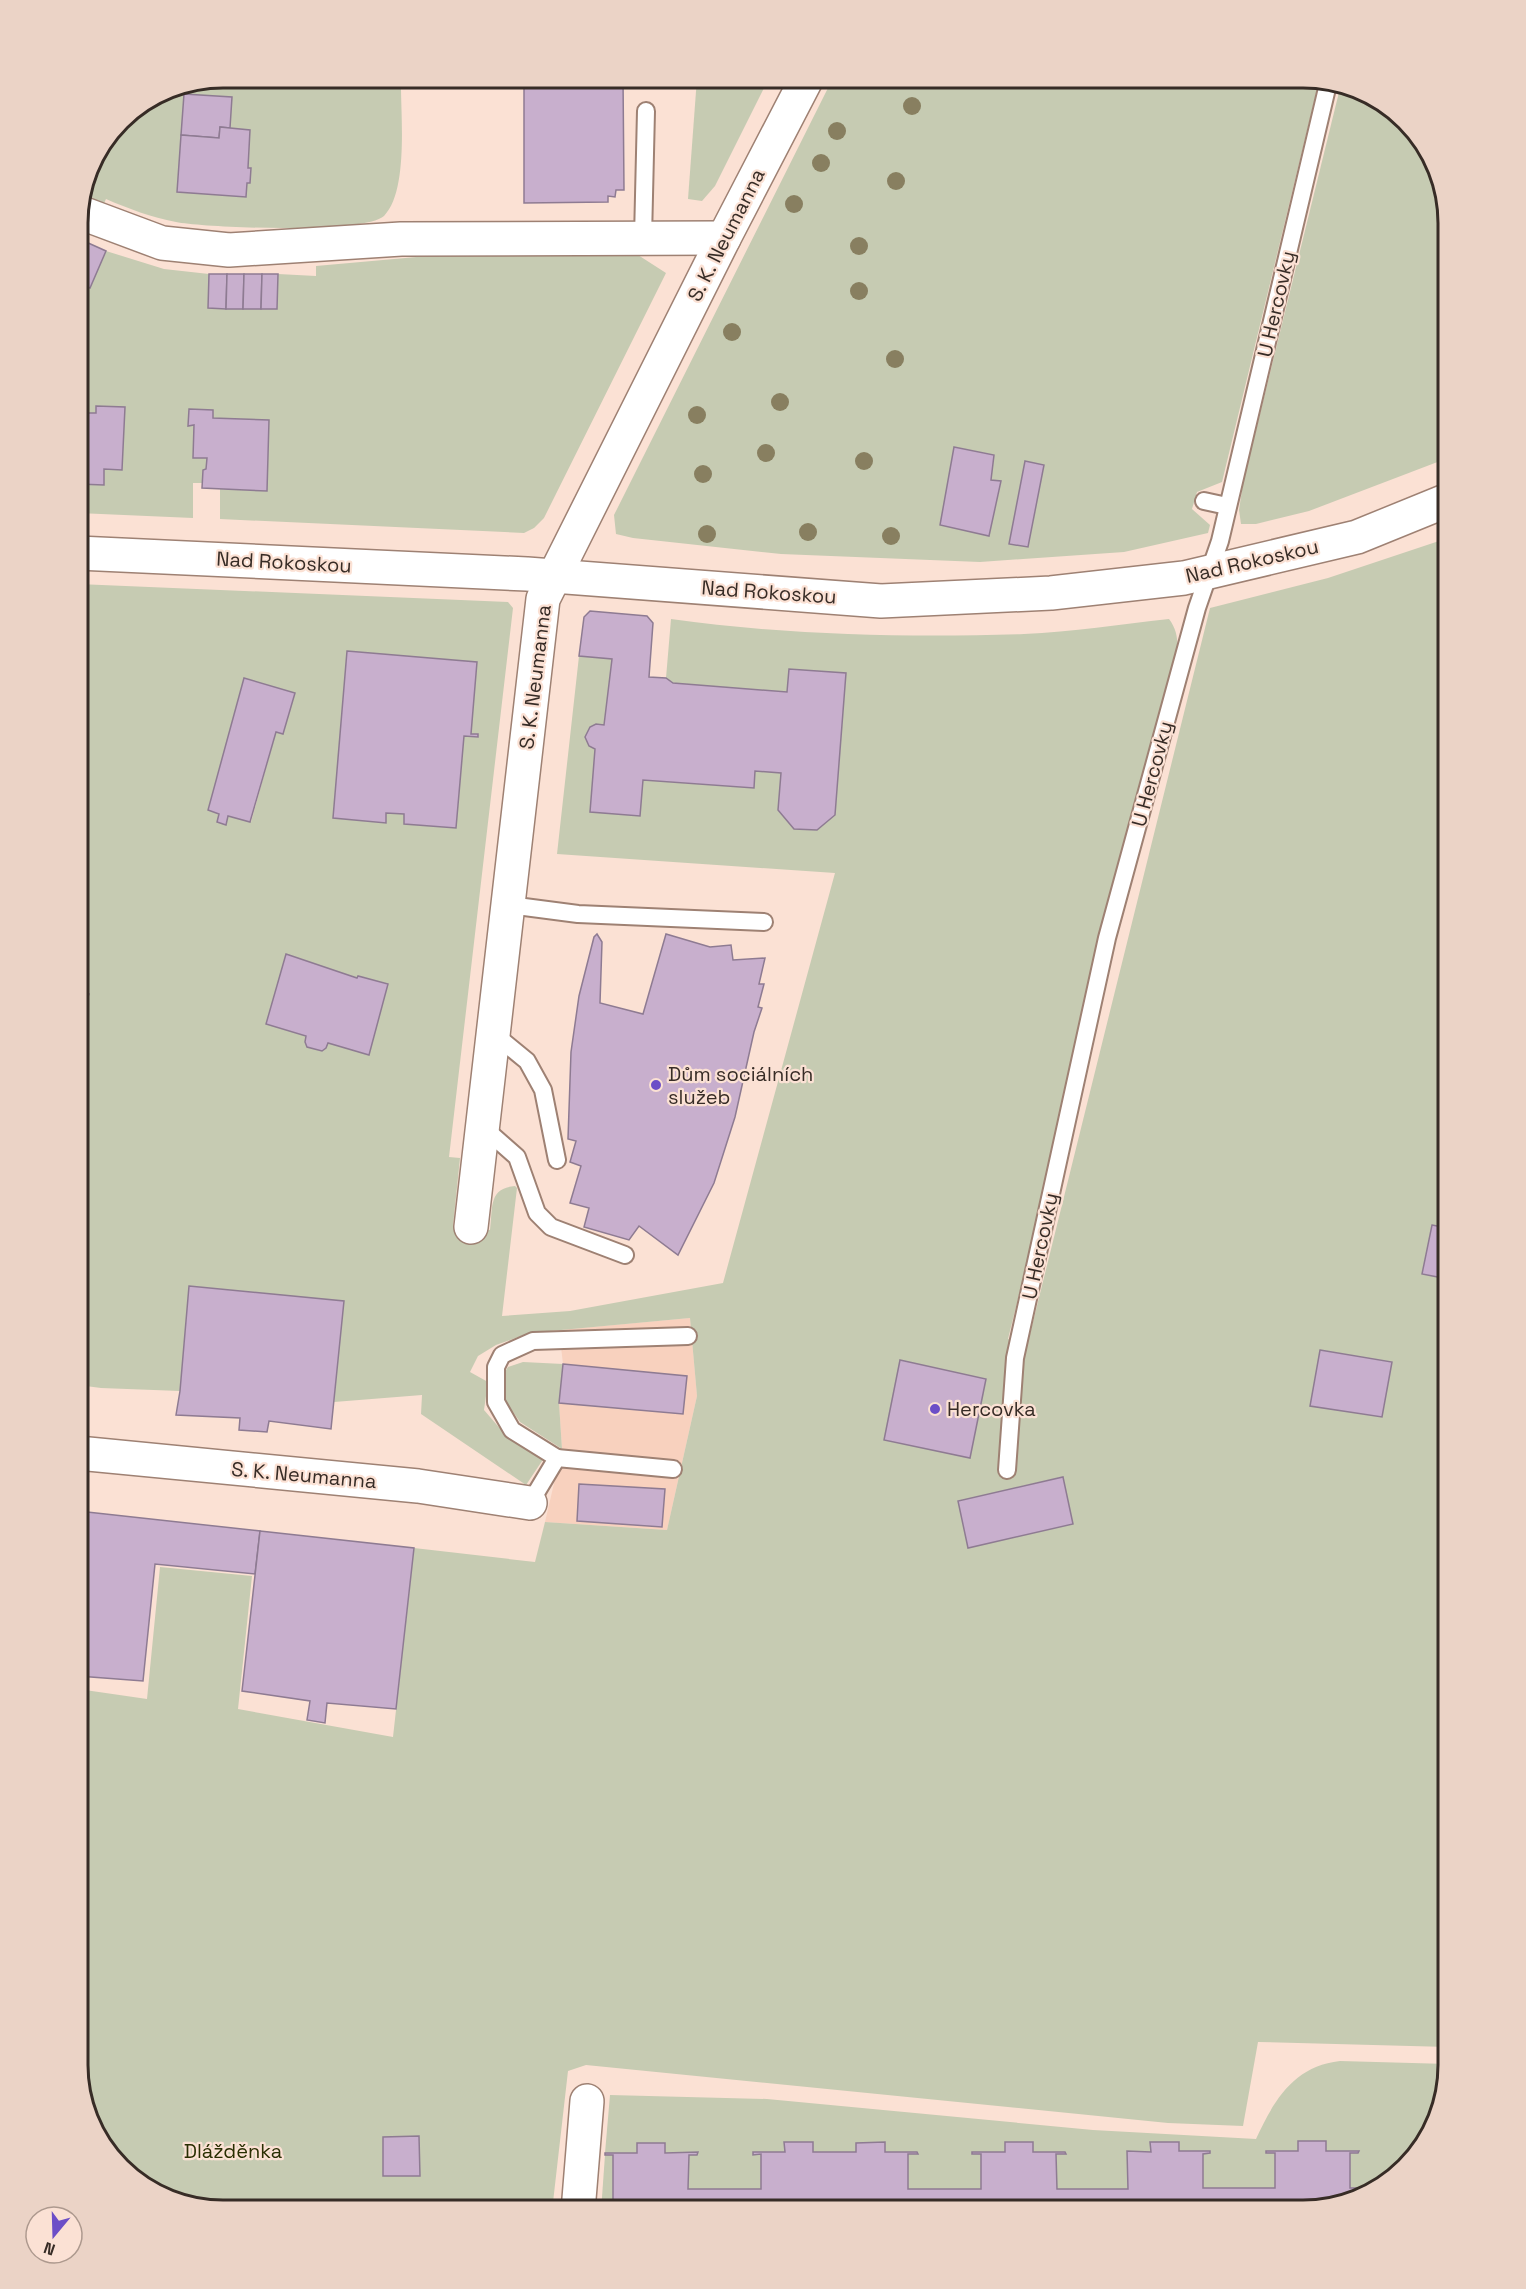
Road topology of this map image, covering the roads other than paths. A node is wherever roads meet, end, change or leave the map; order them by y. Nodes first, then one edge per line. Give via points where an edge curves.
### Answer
1 (801, 89) edge
2 (1326, 91) edge
3 (646, 111) dead end
4 (89, 216) edge
5 (643, 238) junction
6 (724, 238) junction
7 (1204, 501) dead end
8 (1438, 504) edge
9 (1227, 506) junction
10 (89, 553) edge
11 (1208, 572) junction
12 (554, 575) junction
13 (509, 905) junction
14 (764, 922) dead end
15 (494, 1034) junction
16 (484, 1128) junction
17 (557, 1160) dead end
18 (471, 1227) dead end
19 (625, 1255) dead end
20 (688, 1336) dead end
21 (88, 1454) edge
22 (556, 1458) junction
23 (673, 1469) dead end
24 (1007, 1470) dead end
25 (530, 1503) joint
26 (587, 2101) dead end
27 (580, 2200) edge

1 - 6 street, S. K. Neumanna
2 - 9 lane, U Hercovky
3 - 5 lane
4 - 5 street via 162,243 229,250 401,239
5 - 6 street
6 - 12 street, S. K. Neumanna
7 - 9 lane
8 - 11 street, Nad Rokoskou via 1357,537
9 - 11 lane, U Hercovky via 1220,542
10 - 12 street, Nad Rokoskou
11 - 12 street, Nad Rokoskou via 1051,593 881,601
11 - 24 lane, U Hercovky via 1107,938 1016,1358
12 - 13 street, S. K. Neumanna via 543,599
13 - 14 lane via 578,914
13 - 15 street, S. K. Neumanna
15 - 16 street, S. K. Neumanna
15 - 17 lane via 527,1061 543,1090
16 - 18 street, S. K. Neumanna
16 - 19 lane via 517,1157 537,1213 551,1227
20 - 22 lane via 533,1341 502,1355 496,1367 496,1402 512,1430
21 - 25 street, S. K. Neumanna via 417,1486
22 - 23 lane
22 - 25 lane
26 - 27 street

